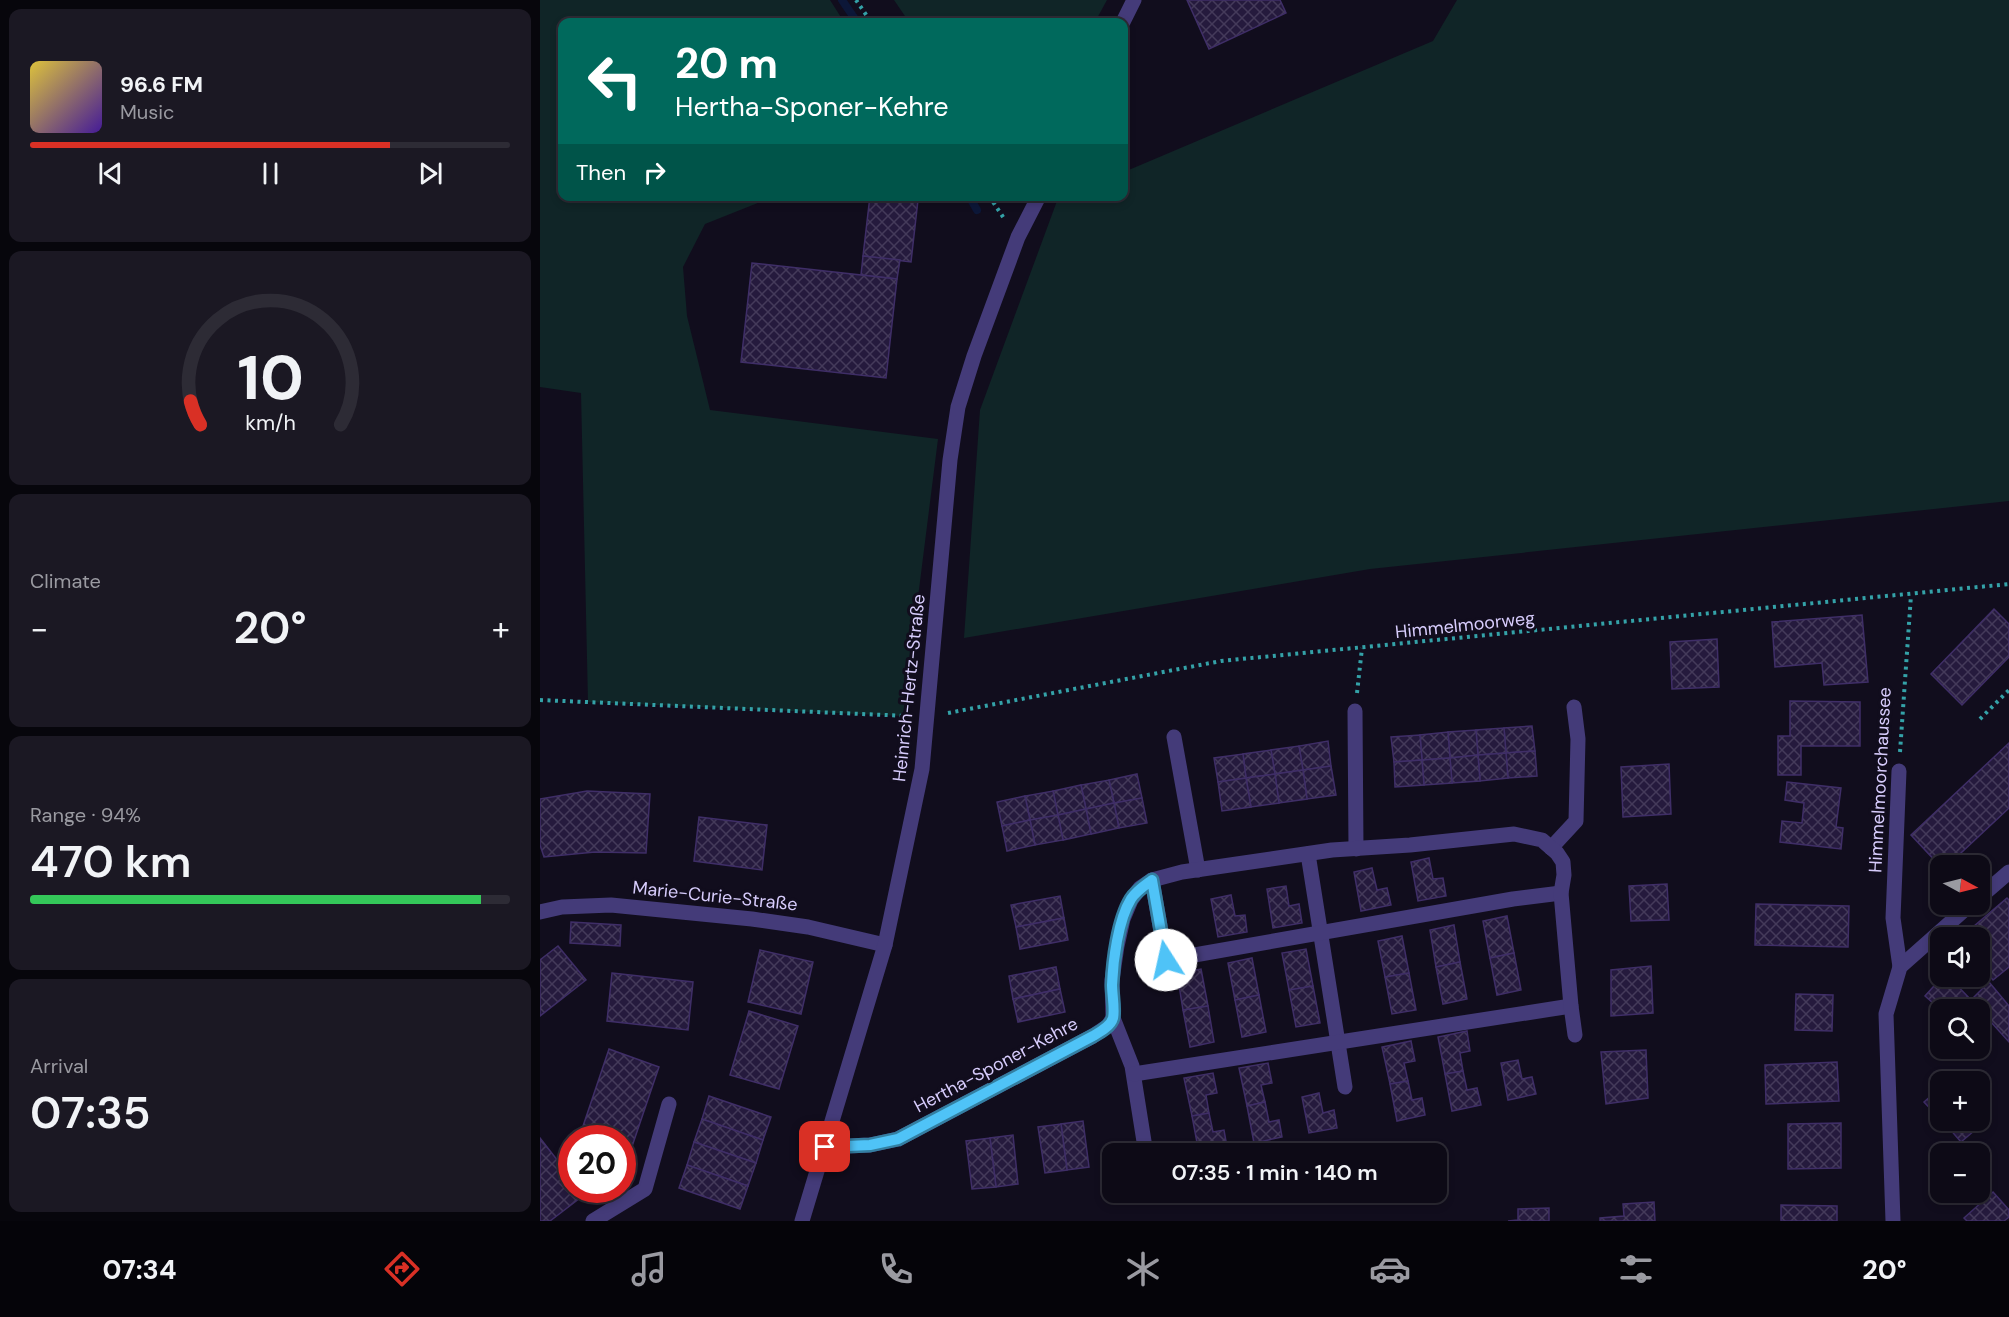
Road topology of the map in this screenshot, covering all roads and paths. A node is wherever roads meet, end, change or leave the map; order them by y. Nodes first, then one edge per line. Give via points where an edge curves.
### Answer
1 (856, 0) edge
2 (1134, 0) edge
3 (868, 18) edge
4 (1125, 18) edge
5 (1036, 201) edge
6 (2009, 584) edge
7 (1911, 595) junction
8 (1362, 648) junction
9 (2009, 690) edge
10 (540, 699) edge
11 (1574, 706) dead end
12 (1355, 711) joint
13 (928, 717) junction
14 (1980, 719) dead end
15 (1174, 737) dead end
16 (1899, 771) joint
17 (1551, 848) junction
18 (1356, 849) junction
19 (1308, 854) junction
20 (1198, 870) junction
21 (2009, 872) edge
22 (1152, 880) junction
23 (1990, 888) edge
24 (1561, 893) junction
25 (540, 912) edge
26 (1959, 915) edge
27 (1320, 934) junction
28 (885, 945) junction
29 (1900, 967) junction
30 (1571, 1006) junction
31 (1113, 1018) junction
32 (1575, 1035) dead end
33 (1337, 1042) junction
34 (1134, 1074) junction
35 (1345, 1087) dead end
36 (669, 1104) dead end
37 (1144, 1143) edge
38 (825, 1147) junction
39 (593, 1221) edge
40 (802, 1221) edge
41 (1893, 1221) edge

1 - 3 path
2 - 4 street
5 - 13 street, Heinrich-Hertz-Straße via 1018,237 958,407
6 - 7 path, Himmelmoorweg
7 - 8 path, Himmelmoorweg
7 - 16 path, Himmelmoorchaussee
8 - 12 path
8 - 13 path, Himmelmoorweg via 1221,661
9 - 14 path
10 - 13 path, Himmelmoorweg
11 - 17 street via 1578,739 1576,821
12 - 18 street
13 - 28 street, Heinrich-Hertz-Straße via 922,769
15 - 20 street
16 - 29 street, Himmelmoorchaussee via 1893,918
17 - 18 street via 1542,840 1514,834
17 - 24 street via 1563,862
18 - 19 street
19 - 20 street
19 - 27 street
20 - 22 street
21 - 23 street
22 - 27 street via 1166,960
22 - 31 street via 1131,900 1123,919 1112,980
24 - 27 street
24 - 30 street
25 - 28 street, Marie-Curie-Straße via 562,907 622,906 808,927
26 - 29 street
27 - 33 street
28 - 38 street, Heinrich-Hertz-Straße
29 - 41 street, Himmelmoorchaussee via 1886,1014
30 - 32 street
30 - 33 street
31 - 34 street
31 - 38 street, Hertha-Sponer-Kehre via 1093,1036 898,1139
33 - 34 street
33 - 35 street
34 - 37 street
36 - 39 street via 645,1189
38 - 40 street, Heinrich-Hertz-Straße

